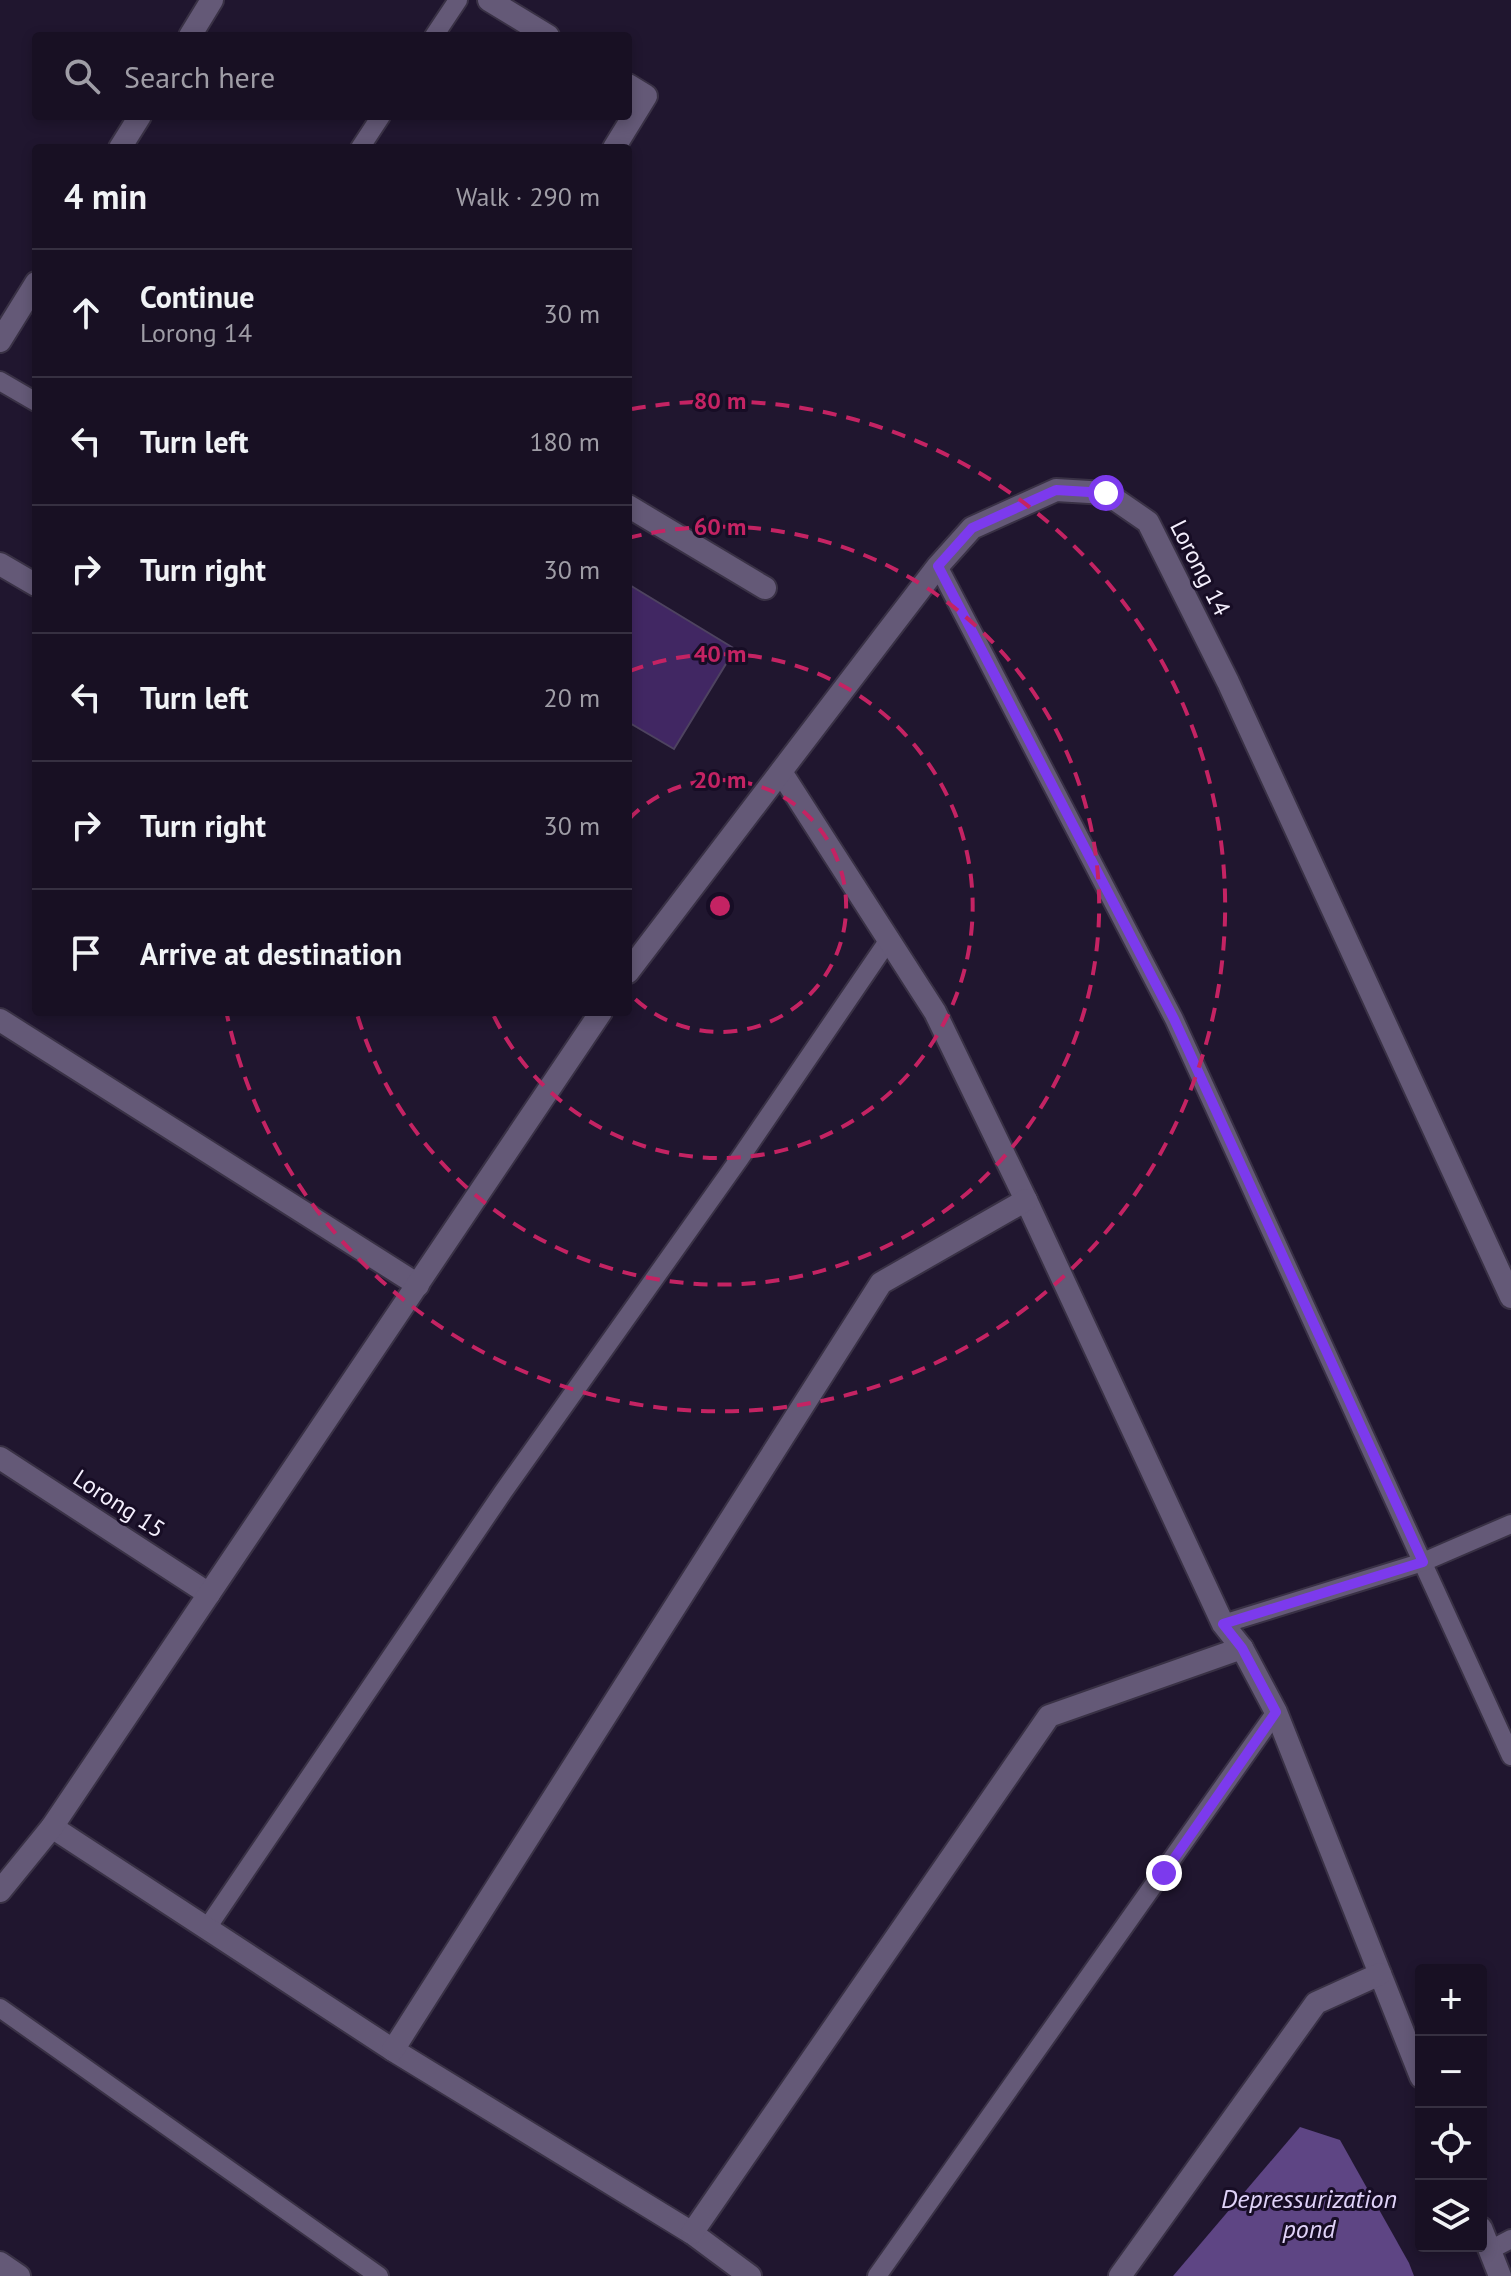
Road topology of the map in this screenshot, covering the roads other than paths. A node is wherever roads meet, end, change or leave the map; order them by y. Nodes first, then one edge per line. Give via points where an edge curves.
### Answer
1 (212, 0) edge
2 (458, 0) edge
3 (489, 0) edge
4 (192, 32) edge
5 (437, 32) edge
6 (541, 32) edge
7 (632, 87) edge
8 (632, 119) edge
9 (138, 120) edge
10 (378, 120) edge
11 (631, 120) edge
12 (122, 144) edge
13 (363, 144) edge
14 (616, 144) edge
15 (32, 289) edge
16 (0, 341) edge
17 (0, 381) edge
18 (32, 400) edge
19 (632, 508) edge
20 (0, 564) edge
21 (938, 566) junction
22 (32, 583) edge
23 (765, 588) dead end
24 (781, 772) junction
25 (888, 941) junction
26 (636, 943) edge
27 (598, 1016) edge
28 (0, 1020) edge
29 (1026, 1200) junction
30 (418, 1285) junction
31 (1511, 1297) edge
32 (0, 1458) edge
33 (1511, 1524) edge
34 (1423, 1562) junction
35 (209, 1594) junction
36 (1223, 1624) junction
37 (1242, 1648) junction
38 (1276, 1712) junction
39 (1511, 1756) edge
40 (52, 1827) junction
41 (0, 1891) edge
42 (207, 1928) junction
43 (1380, 1974) junction
44 (0, 2008) edge
45 (393, 2050) junction
46 (1415, 2062) edge
47 (692, 2233) junction
48 (1511, 2239) edge
49 (1487, 2243) edge
50 (1490, 2250) junction
51 (0, 2263) edge
52 (19, 2276) edge
53 (379, 2276) edge
54 (750, 2276) edge
55 (877, 2276) edge
56 (1120, 2276) edge
57 (1500, 2276) edge

1 - 4 street
2 - 5 lane
3 - 6 street
7 - 8 street via 646,96
9 - 12 street
10 - 13 lane
11 - 14 street
15 - 16 street
17 - 18 lane
19 - 23 street
20 - 22 street
21 - 24 street, Lorong 14
21 - 31 street, Lorong 14 via 972,528 1056,490 1106,493 1148,522 1228,682
21 - 34 lane via 1174,1019
24 - 25 street
24 - 26 street, Lorong 14
25 - 29 street via 935,1012
25 - 42 lane
27 - 30 street
28 - 30 street
29 - 36 street
29 - 45 street via 881,1283
30 - 35 street
32 - 35 street, Lorong 15
33 - 34 lane
34 - 36 lane
34 - 39 lane
35 - 40 street
36 - 37 street
37 - 38 street
37 - 47 street via 1049,1716
38 - 43 street
38 - 55 lane
40 - 41 street
40 - 42 street
42 - 45 street
43 - 46 street
43 - 56 street via 1316,2003
44 - 53 lane
45 - 47 street
47 - 54 street
48 - 50 lane
49 - 50 street
50 - 57 street
51 - 52 street

